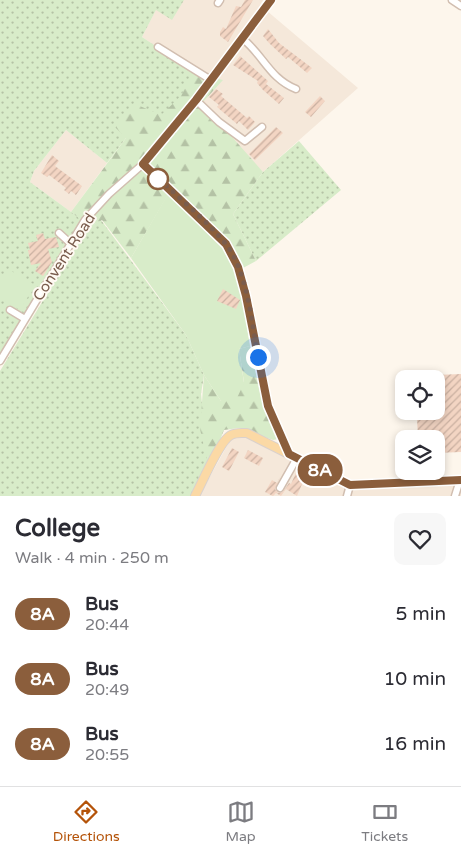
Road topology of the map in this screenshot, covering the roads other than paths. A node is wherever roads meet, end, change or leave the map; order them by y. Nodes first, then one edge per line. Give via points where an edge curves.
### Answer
1 (271, 0) edge
2 (452, 0) edge
3 (461, 6) edge
4 (243, 39) junction
5 (158, 47) dead end
6 (211, 80) junction
7 (296, 89) dead end
8 (196, 100) junction
9 (262, 127) dead end
10 (143, 164) junction
11 (59, 233) dead end
12 (70, 242) junction
13 (10, 310) dead end
14 (25, 319) junction
15 (0, 360) edge
16 (289, 454) junction
17 (298, 458) junction
18 (460, 480) edge
19 (350, 485) junction
20 (280, 488) dead end
21 (195, 496) edge
22 (347, 496) edge
23 (455, 496) edge

1 - 4 street, Convent Road
2 - 3 street
4 - 6 street, Convent Road
4 - 7 street via 275,77
5 - 6 street
6 - 8 street, Convent Road
8 - 9 street via 245,141
8 - 10 street, Convent Road
10 - 12 street, Convent Road via 109,194
10 - 16 street via 226,244 238,267 268,406
11 - 12 street
12 - 14 street, Convent Road
13 - 14 street
14 - 15 street, Convent Road
16 - 17 main road
16 - 21 main road via 247,434 231,435 222,444
17 - 19 main road
17 - 20 street
18 - 19 main road
18 - 23 street
19 - 22 street

